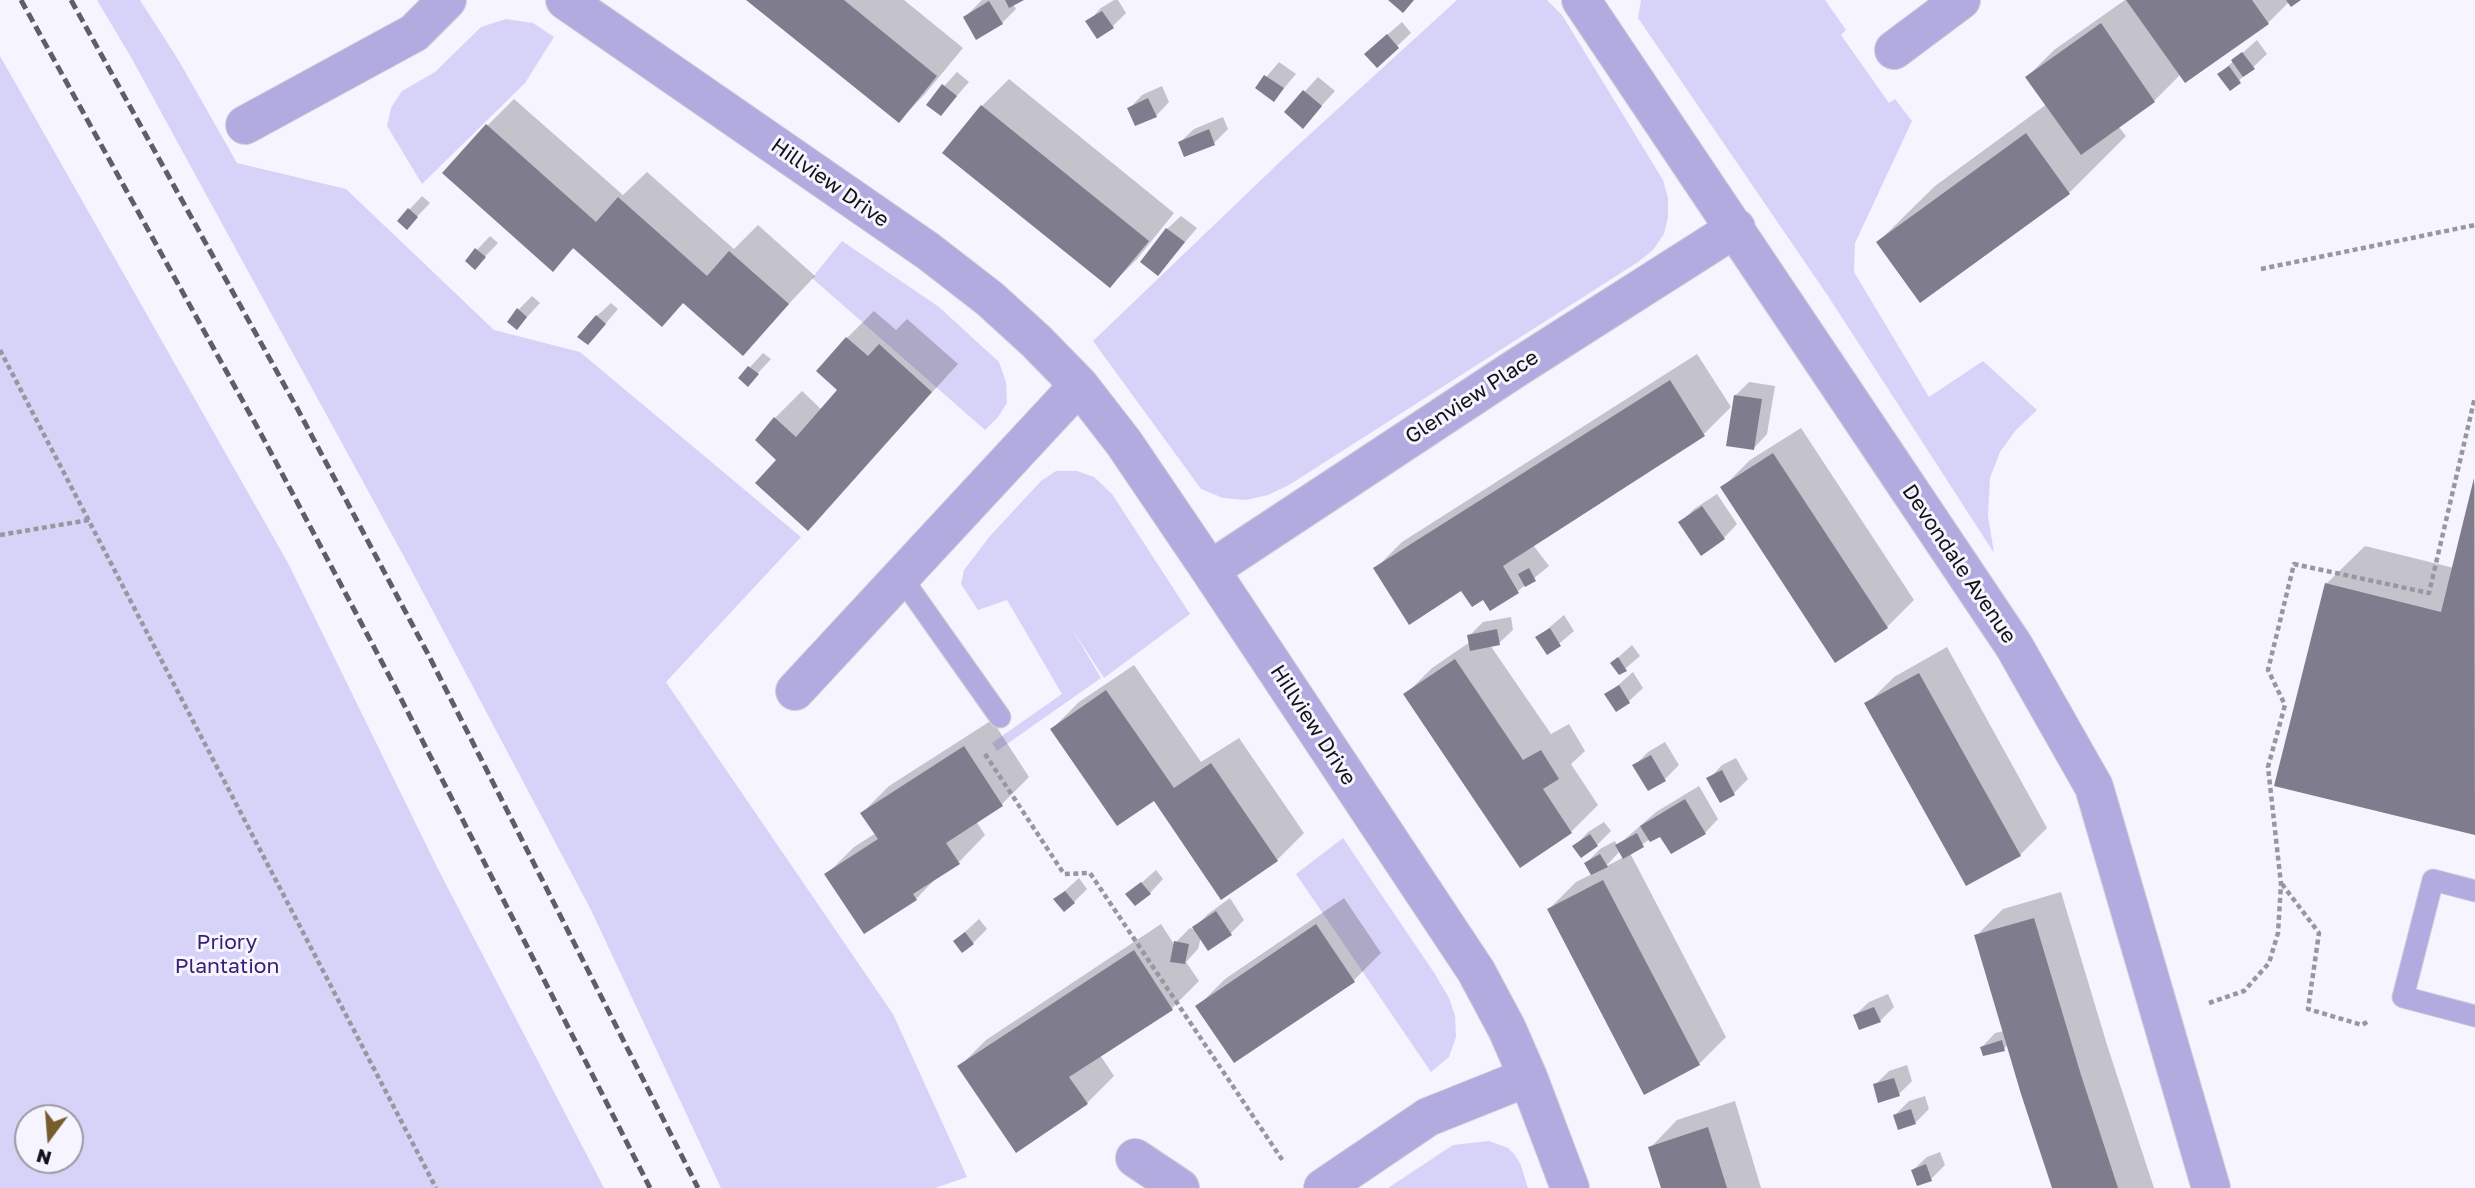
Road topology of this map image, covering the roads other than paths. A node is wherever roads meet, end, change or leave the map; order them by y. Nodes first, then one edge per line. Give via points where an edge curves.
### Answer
1 (447, 0) edge
2 (565, 0) edge
3 (1581, 0) edge
4 (1961, 0) edge
5 (1894, 50) dead end
6 (245, 125) dead end
7 (1736, 229) junction
8 (1079, 385) junction
9 (1210, 570) junction
10 (901, 577) junction
11 (795, 691) dead end
12 (1000, 717) road end
13 (2475, 891) edge
14 (2475, 1016) edge
15 (1528, 1077) junction
16 (1135, 1158) dead end
17 (1180, 1188) edge
18 (1323, 1188) edge
19 (1570, 1188) edge
20 (2211, 1188) edge

1 - 6 street via 414,33
2 - 8 street, Hillview Drive via 928,251 990,299
3 - 7 street, Devondale Avenue
4 - 5 street
7 - 9 street, Glenview Place
7 - 20 street, Devondale Avenue via 2014,646 2094,787
8 - 9 street, Hillview Drive
8 - 10 street
9 - 15 street, Hillview Drive via 1476,971
10 - 11 street
10 - 12 lane
13 - 14 lane via 2433,880 2403,997
15 - 18 street via 1428,1117
15 - 19 street, Hillview Drive
16 - 17 street

